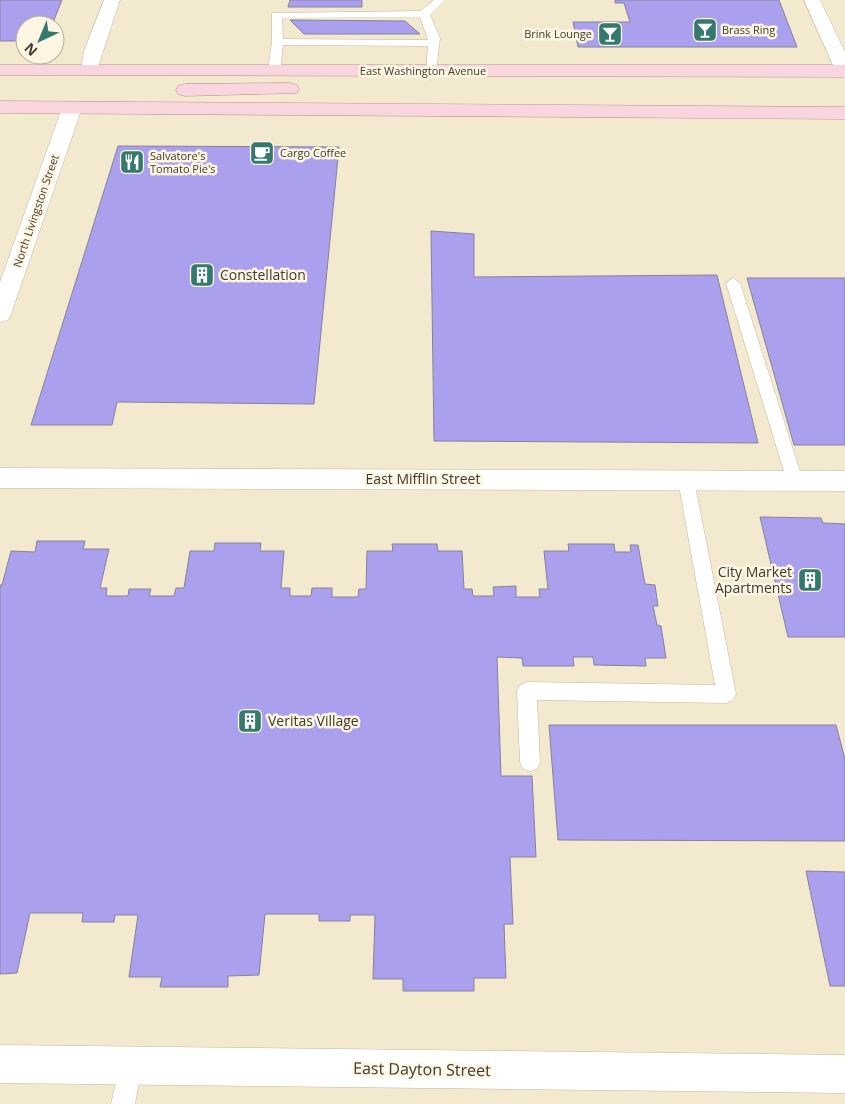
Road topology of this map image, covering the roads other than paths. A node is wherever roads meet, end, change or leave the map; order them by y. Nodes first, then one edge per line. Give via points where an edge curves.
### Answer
1 (112, 0) edge
2 (273, 0) edge
3 (440, 0) edge
4 (812, 0) edge
5 (424, 14) junction
6 (276, 15) junction
7 (278, 42) junction
8 (433, 43) junction
9 (90, 69) junction
10 (0, 70) edge
11 (274, 70) junction
12 (587, 70) junction
13 (432, 71) junction
14 (845, 71) edge
15 (345, 88) dead end
16 (306, 89) dead end
17 (133, 90) dead end
18 (165, 90) dead end
19 (0, 94) edge
20 (0, 107) edge
21 (72, 108) junction
22 (845, 113) edge
23 (733, 283) dead end
24 (0, 314) edge
25 (0, 478) edge
26 (686, 480) junction
27 (795, 481) junction
28 (845, 481) edge
29 (530, 762) dead end
30 (0, 1064) edge
31 (130, 1066) junction
32 (845, 1074) edge
33 (123, 1104) edge

1 - 9 street via 93,50
2 - 6 lane via 272,8
3 - 5 lane
4 - 14 street
5 - 6 lane
5 - 8 lane
6 - 7 lane
7 - 8 lane
7 - 11 lane
8 - 13 lane
9 - 10 main road, East Washington Avenue
9 - 11 main road, East Washington Avenue
9 - 19 main road via 68,82 40,91
11 - 13 main road, East Washington Avenue
12 - 13 main road, East Washington Avenue
12 - 14 main road, East Washington Avenue
12 - 15 main road via 539,82
16 - 18 main road
17 - 21 main road via 100,95
20 - 21 main road
21 - 22 main road
21 - 24 street, North Livingston Street
23 - 27 lane
25 - 26 street, East Mifflin Street
26 - 27 street, East Mifflin Street
26 - 29 lane via 726,694 527,692
27 - 28 street, East Mifflin Street
30 - 31 street, East Dayton Street
31 - 32 street, East Dayton Street
31 - 33 lane

